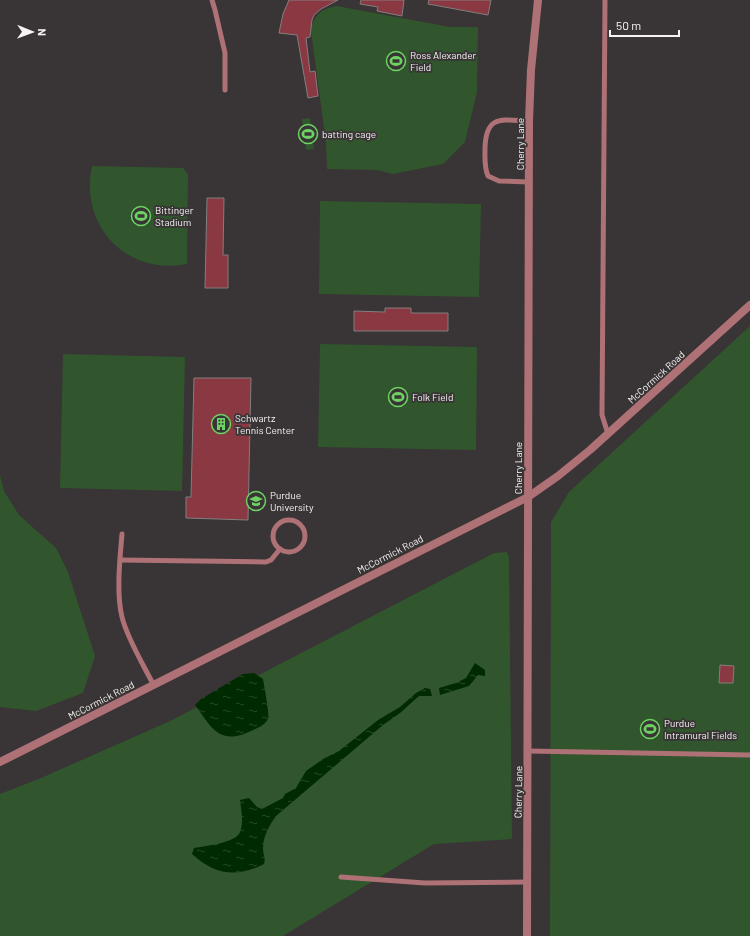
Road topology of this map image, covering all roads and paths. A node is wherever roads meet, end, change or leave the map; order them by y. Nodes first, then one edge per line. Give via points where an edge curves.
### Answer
1 (212, 0) edge
2 (538, 0) edge
3 (605, 0) edge
4 (225, 90) dead end
5 (530, 121) junction
6 (529, 182) junction
7 (750, 305) edge
8 (608, 434) junction
9 (528, 497) junction
10 (122, 534) dead end
11 (280, 549) junction
12 (120, 560) junction
13 (153, 684) junction
14 (528, 751) junction
15 (750, 755) edge
16 (0, 762) edge
17 (341, 877) dead end
18 (526, 882) junction
19 (526, 936) edge

1 - 4 lane via 225,53
2 - 5 street, Cherry Lane via 531,70
3 - 8 lane via 602,415
5 - 6 street, Cherry Lane
5 - 6 lane via 503,120 491,124 485,137 488,176 494,179
6 - 9 street, Cherry Lane
7 - 8 street, McCormick Road
8 - 9 street, McCormick Road via 558,476
9 - 13 street, McCormick Road
9 - 14 street, Cherry Lane
10 - 12 lane
11 - 11 lane via 274,541 276,526 289,520 299,524 304,533 300,547 290,552
11 - 12 lane via 266,562
12 - 13 lane via 122,617
13 - 16 street, McCormick Road
14 - 15 lane
14 - 18 street, Cherry Lane
17 - 18 lane via 425,883
18 - 19 street, Cherry Lane

